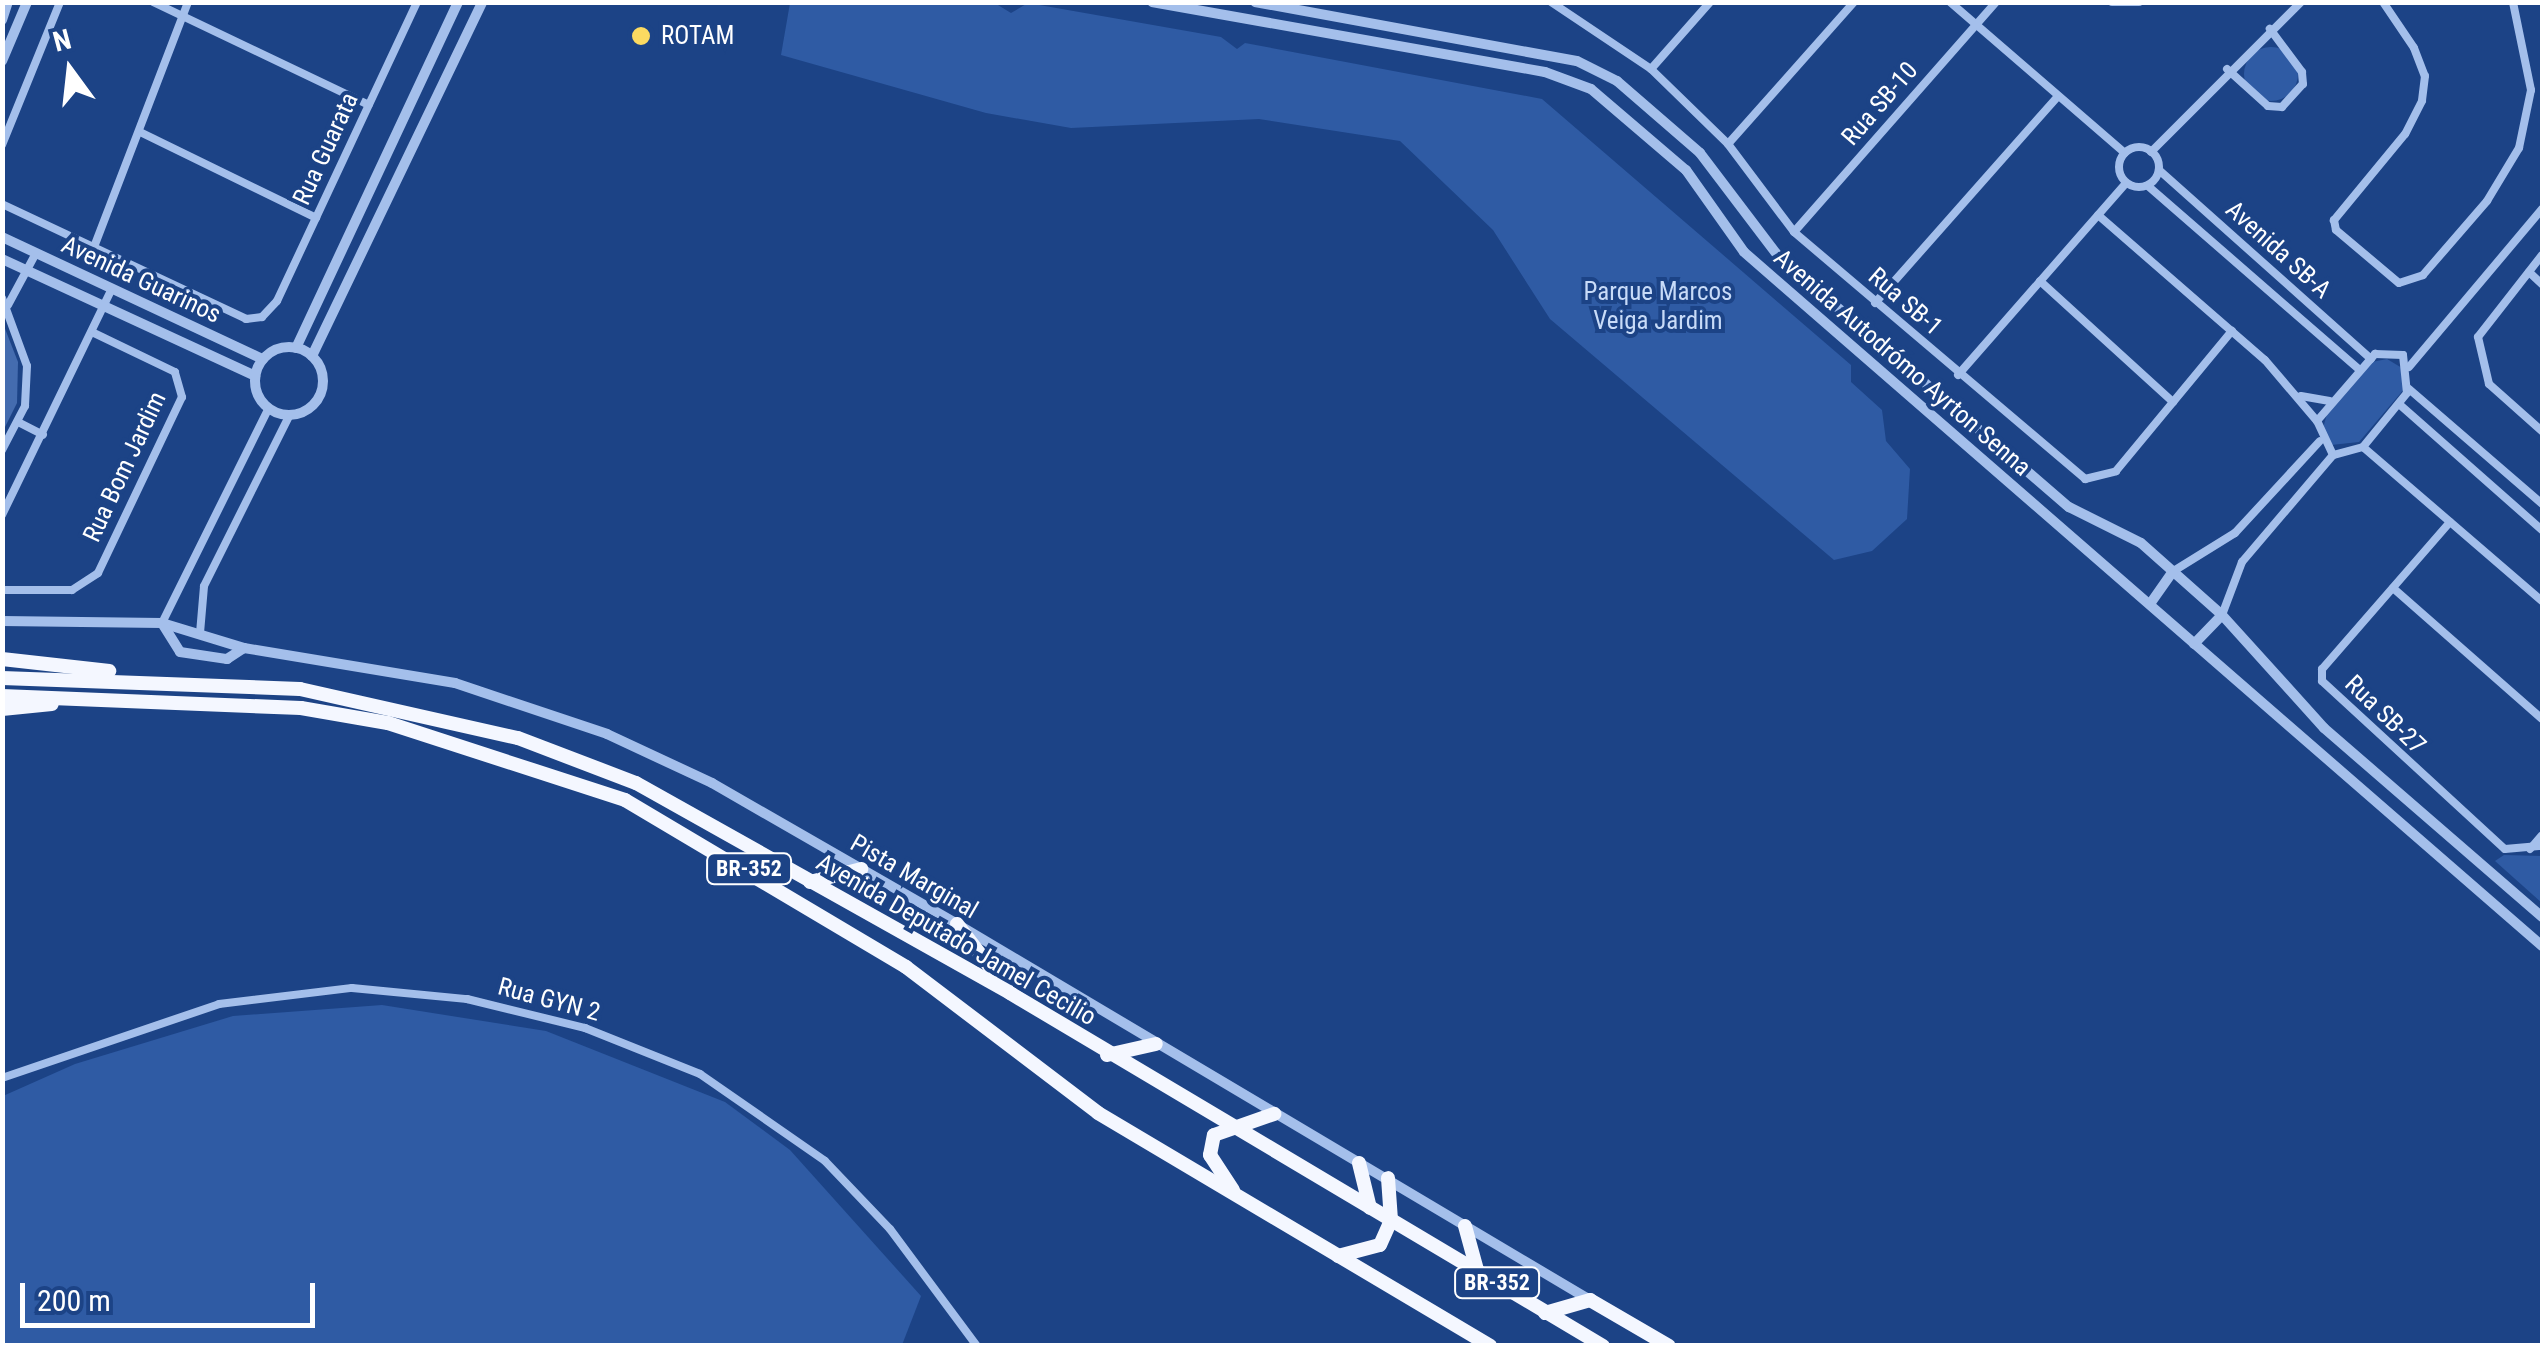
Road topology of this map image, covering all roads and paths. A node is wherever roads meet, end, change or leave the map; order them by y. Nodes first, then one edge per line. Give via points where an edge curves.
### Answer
1 (8, 2) edge
2 (26, 2) edge
3 (60, 2) edge
4 (153, 2) edge
5 (188, 2) edge
6 (418, 2) edge
7 (458, 2) edge
8 (482, 2) edge
9 (1152, 2) edge
10 (1255, 2) edge
11 (1550, 2) edge
12 (1710, 2) edge
13 (1854, 2) edge
14 (1950, 2) edge
15 (1996, 2) edge
16 (2112, 2) edge
17 (2301, 2) edge
18 (2383, 2) edge
19 (2513, 2) edge
20 (2136, 5) edge
21 (186, 17) junction
22 (2, 20) edge
23 (1357, 20) junction
24 (1976, 25) junction
25 (2270, 29) junction
26 (1351, 40) junction
27 (2, 62) edge
28 (1651, 69) junction
29 (2227, 69) junction
30 (2058, 96) junction
31 (369, 105) junction
32 (140, 132) junction
33 (1728, 144) junction
34 (2, 145) edge
35 (2151, 152) junction
36 (2125, 153) junction
37 (2159, 170) junction
38 (2126, 183) junction
39 (2148, 186) junction
40 (2, 204) edge
41 (2542, 209) edge
42 (2098, 215) junction
43 (316, 218) junction
44 (1794, 232) junction
45 (2, 237) edge
46 (94, 247) junction
47 (36, 253) junction
48 (2542, 255) edge
49 (2, 259) edge
50 (27, 270) junction
51 (2528, 272) junction
52 (2274, 273) junction
53 (2040, 281) junction
54 (2542, 284) edge
55 (2264, 286) junction
56 (112, 288) junction
57 (5, 302) edge
58 (1875, 303) junction
59 (104, 306) junction
60 (2232, 331) junction
61 (92, 332) junction
62 (296, 348) junction
63 (312, 356) junction
64 (2370, 359) junction
65 (263, 360) junction
66 (2409, 367) junction
67 (2360, 370) junction
68 (1958, 375) junction
69 (255, 376) junction
70 (2409, 388) junction
71 (2301, 396) junction
72 (2330, 401) junction
73 (2173, 402) junction
74 (2399, 404) junction
75 (268, 408) junction
76 (289, 416) junction
77 (2317, 421) junction
78 (18, 422) junction
79 (2542, 430) edge
80 (43, 435) junction
81 (2320, 440) junction
82 (2363, 447) junction
83 (2, 450) edge
84 (2333, 456) junction
85 (2504, 470) junction
86 (2490, 484) junction
87 (2542, 504) edge
88 (2, 516) edge
89 (2450, 522) junction
90 (2542, 530) edge
91 (2172, 572) junction
92 (2393, 588) junction
93 (2, 590) edge
94 (2542, 600) edge
95 (2150, 604) junction
96 (2222, 615) junction
97 (2, 621) edge
98 (162, 623) junction
99 (200, 633) junction
100 (2194, 644) junction
101 (244, 648) junction
102 (2, 658) edge
103 (2, 678) edge
104 (195, 679) junction
105 (2, 696) edge
106 (194, 701) junction
107 (2, 709) edge
108 (2542, 719) edge
109 (2542, 834) edge
110 (2542, 846) edge
111 (2530, 849) junction
112 (861, 869) junction
113 (810, 882) junction
114 (2542, 917) edge
115 (957, 924) junction
116 (2542, 946) edge
117 (1010, 993) junction
118 (1156, 1044) junction
119 (1107, 1055) junction
120 (2, 1078) edge
121 (1274, 1114) junction
122 (1228, 1125) junction
123 (1359, 1162) junction
124 (1388, 1178) junction
125 (1236, 1194) junction
126 (1370, 1208) junction
127 (1391, 1220) junction
128 (1465, 1226) junction
129 (1337, 1256) junction
130 (1477, 1270) junction
131 (1590, 1300) junction
132 (1545, 1312) junction
133 (977, 1346) edge
134 (1490, 1346) edge
135 (1603, 1346) edge
136 (1669, 1346) edge

1 - 22 street
2 - 27 street
3 - 34 street
4 - 21 street
5 - 21 street
6 - 31 street, Rua Guarata
7 - 62 street
8 - 63 street
9 - 26 street, Avenida Autodrómo Ayrton Senna
10 - 23 street, Avenida Autodrómo Ayrton Senna
11 - 28 street, Rua SB-1
12 - 28 street
13 - 33 street
14 - 24 street
15 - 24 street, Rua SB-10
16 - 20 street
17 - 25 street
18 - 19 street via 2414,48 2425,76 2422,101 2405,134 2340,206 2336,230 2399,282 2412,281 2487,201 2528,116 2529,58
21 - 31 street
21 - 32 street
23 - 26 street
23 - 91 street, Avenida Autodrómo Ayrton Senna via 1577,60 1617,81 1700,153 1779,257 2068,507 2115,527
24 - 30 street
24 - 44 street, Rua SB-10
25 - 29 street
25 - 29 street via 2302,72 2303,84 2282,107 2268,106
26 - 95 street, Avenida Autodrómo Ayrton Senna via 1546,72 1604,98 1686,170 1744,252
28 - 33 street, Rua SB-1
29 - 35 street
30 - 36 street
30 - 58 street
31 - 43 street, Rua Guarata
32 - 43 street
32 - 46 street
33 - 44 street, Rua SB-1
35 - 36 street
35 - 37 street
36 - 38 street via 2118,165
37 - 39 street
37 - 52 street, Avenida SB-A
38 - 39 street
38 - 42 street
39 - 55 street, Avenida SB-A
40 - 46 street
41 - 66 street
42 - 53 street
42 - 60 street
43 - 46 street, Rua Guarata via 270,312 246,319
44 - 58 street, Rua SB-1
45 - 47 street, Avenida Guarinos
47 - 50 street
47 - 56 street, Avenida Guarinos
48 - 51 street
49 - 50 street, Avenida Guarinos
50 - 57 street
50 - 59 street, Avenida Guarinos
51 - 54 street
51 - 79 street via 2478,337 2478,361 2489,384
52 - 55 street
52 - 64 street, Avenida SB-A
53 - 68 street
53 - 73 street
55 - 67 street, Avenida SB-A
56 - 59 street
56 - 65 street, Avenida Guarinos
57 - 78 street via 27,366
58 - 68 street, Rua SB-1
59 - 61 street
59 - 69 street, Avenida Guarinos
60 - 71 street
60 - 73 street, Rua SB-1
61 - 80 street
61 - 93 street, Rua Bom Jardim via 175,372 182,396 98,572 72,590
62 - 63 street
62 - 65 street
63 - 76 street via 323,388 311,408
64 - 66 street via 2403,355
64 - 67 street
65 - 69 street
66 - 70 street
67 - 72 street
68 - 73 street, Rua SB-1 via 2085,479 2116,471
69 - 75 street
70 - 74 street
70 - 85 street
71 - 72 street
71 - 77 street
72 - 77 street
74 - 82 street
74 - 86 street
75 - 76 street
75 - 98 street
76 - 99 street via 204,586
77 - 81 street
78 - 80 street
78 - 83 street
80 - 88 street
81 - 84 street
81 - 91 street via 2235,533
82 - 84 street
82 - 89 street
84 - 96 street via 2242,562
85 - 86 street
85 - 87 street
86 - 90 street
89 - 92 street, Rua SB-27
89 - 94 street
91 - 95 street
91 - 96 street, Avenida Autodrómo Ayrton Senna
92 - 108 street
92 - 111 street, Rua SB-27 via 2322,669 2322,681 2505,850
95 - 100 street, Avenida Autodrómo Ayrton Senna
96 - 100 street
96 - 114 street, Avenida Autodrómo Ayrton Senna via 2324,728
97 - 98 street, Pista Marginal
98 - 99 street, Pista Marginal
98 - 101 street via 180,652 227,658
99 - 101 street, Pista Marginal
100 - 116 street, Avenida Autodrómo Ayrton Senna
101 - 112 street, Pista Marginal via 382,668 530,706 652,753
102 - 104 highway
103 - 104 highway, Avenida Deputado Jamel Cecilio / BR-352
104 - 113 highway, Avenida Deputado Jamel Cecilio / BR-352 via 398,706 518,738 636,783
105 - 106 highway, Avenida Deputado Jamel Cecilio / BR-352
106 - 107 highway
106 - 125 highway, Avenida Deputado Jamel Cecilio / BR-352 via 388,723 626,800 906,967 1098,1113
109 - 111 street
110 - 111 street
112 - 113 highway
112 - 115 street, Pista Marginal
113 - 117 highway, Avenida Deputado Jamel Cecilio / BR-352
115 - 117 highway
115 - 118 street, Pista Marginal
117 - 119 highway, Avenida Deputado Jamel Cecilio / BR-352
118 - 119 highway
118 - 121 street, Pista Marginal
119 - 122 highway, Avenida Deputado Jamel Cecilio / BR-352
120 - 133 street, Rua GYN 2 via 219,1004 352,988 467,999 585,1028 700,1074 825,1161 890,1229
121 - 122 highway
121 - 123 street, Pista Marginal
122 - 125 highway via 1214,1136 1210,1155
122 - 126 highway, Avenida Deputado Jamel Cecilio / BR-352
123 - 124 street, Pista Marginal
123 - 126 highway
124 - 127 highway
124 - 128 street, Pista Marginal
125 - 129 highway, Avenida Deputado Jamel Cecilio / BR-352
126 - 127 highway, Avenida Deputado Jamel Cecilio / BR-352
127 - 129 highway via 1373,1251
127 - 130 highway, Avenida Deputado Jamel Cecilio / BR-352
128 - 130 highway
128 - 131 street, Pista Marginal
129 - 134 highway, BR-352
130 - 132 highway, Avenida Deputado Jamel Cecilio / BR-352
131 - 132 highway
131 - 136 highway
132 - 135 highway, Avenida Deputado Jamel Cecilio / BR-352

